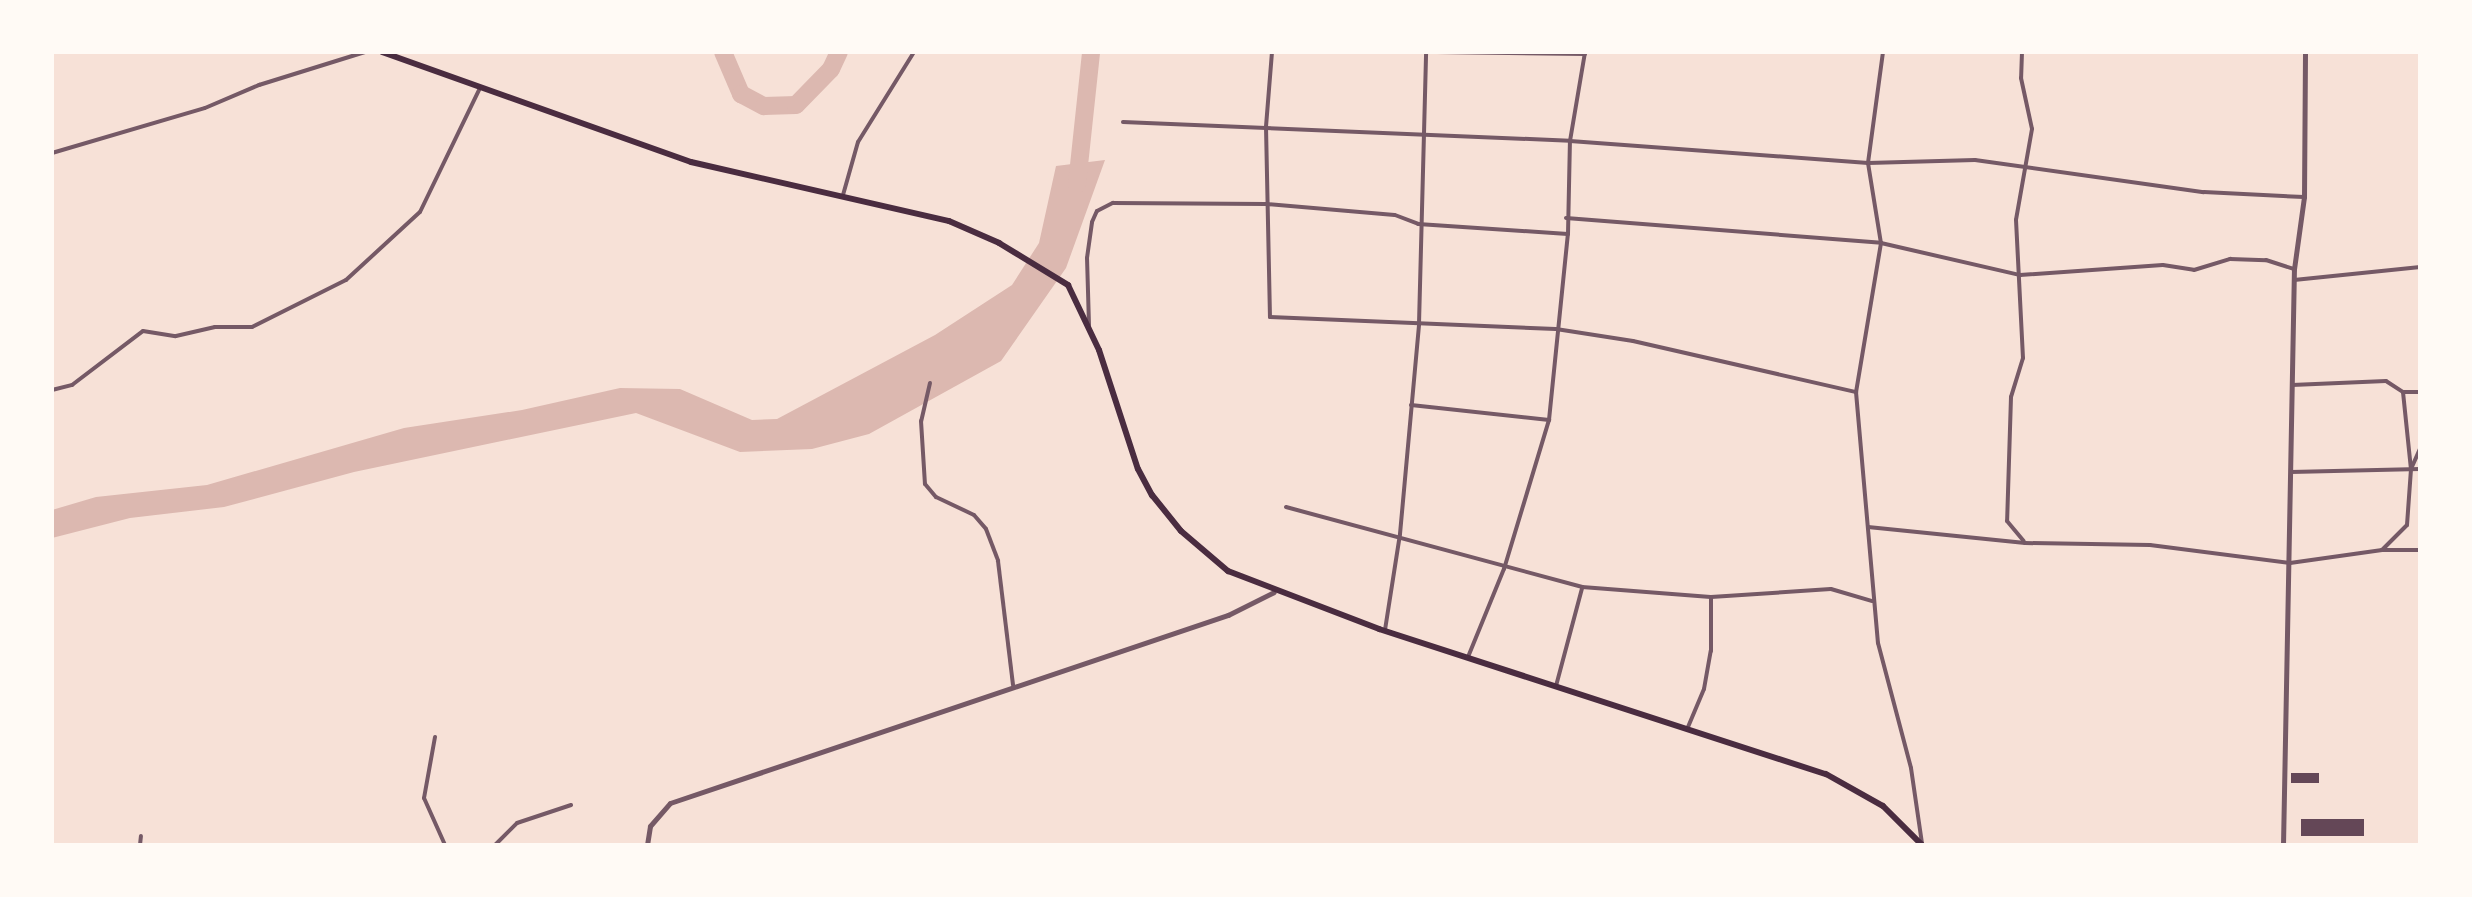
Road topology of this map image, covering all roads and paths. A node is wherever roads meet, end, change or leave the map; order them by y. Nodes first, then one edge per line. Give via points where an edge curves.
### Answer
1 (365, 52) edge
2 (382, 52) edge
3 (914, 52) edge
4 (1272, 52) edge
5 (1426, 52) edge
6 (1437, 52) edge
7 (1883, 52) edge
8 (2022, 52) edge
9 (2305, 52) edge
10 (1585, 53) edge
11 (479, 90) junction
12 (1123, 122) dead end
13 (1266, 127) junction
14 (1425, 136) junction
15 (1570, 141) junction
16 (52, 153) edge
17 (1868, 163) junction
18 (2021, 170) junction
19 (843, 195) junction
20 (2304, 197) junction
21 (1266, 204) junction
22 (1566, 218) junction
23 (1418, 224) junction
24 (1568, 234) junction
25 (1881, 243) junction
26 (2419, 265) edge
27 (2294, 269) junction
28 (2020, 275) junction
29 (2294, 280) junction
30 (1419, 324) junction
31 (1090, 327) junction
32 (1556, 329) junction
33 (930, 383) dead end
34 (2292, 385) junction
35 (52, 390) edge
36 (1856, 392) junction
37 (2403, 392) junction
38 (2420, 392) edge
39 (1411, 405) junction
40 (1549, 420) junction
41 (2420, 449) edge
42 (2411, 469) junction
43 (2420, 469) edge
44 (2289, 472) junction
45 (1286, 507) dead end
46 (1868, 527) junction
47 (1400, 534) junction
48 (2025, 543) junction
49 (2382, 550) junction
50 (2420, 550) edge
51 (2290, 563) junction
52 (1504, 569) junction
53 (1582, 587) junction
54 (1274, 592) junction
55 (1711, 597) junction
56 (1872, 601) junction
57 (1385, 630) junction
58 (1467, 659) junction
59 (1013, 685) junction
60 (1556, 686) junction
61 (1688, 727) junction
62 (435, 737) dead end
63 (571, 805) dead end
64 (141, 836) dead end
65 (140, 845) edge
66 (445, 845) edge
67 (495, 845) edge
68 (647, 845) edge
69 (1922, 845) edge
70 (2283, 845) edge

1 - 16 street via 191,113
2 - 11 main road
3 - 19 street via 858,142
4 - 13 street
5 - 14 street
6 - 10 street
7 - 17 street
8 - 18 street via 2021,78 2032,129
9 - 20 street
10 - 15 street
11 - 19 main road via 691,162
11 - 35 street via 420,212 346,280 252,327 215,327 176,336 143,331 72,385
12 - 13 street
13 - 14 street
13 - 21 street
14 - 15 street
14 - 23 street
15 - 17 street
15 - 22 street
17 - 18 street via 1975,160
17 - 25 street
18 - 20 street via 2204,192
18 - 28 street via 2016,220
19 - 31 main road via 949,221 1012,251 1068,285
20 - 27 street
21 - 23 street via 1395,215
21 - 30 street via 1270,317
21 - 31 street via 1113,203 1097,211 1087,258
22 - 24 street
22 - 25 street
23 - 24 street
23 - 30 street
24 - 32 street
25 - 28 street
25 - 36 street
26 - 29 street
27 - 28 street via 2266,260 2230,259 2194,270 2163,265
27 - 29 street
28 - 48 street via 2023,358 2011,397 2007,521
29 - 34 street
30 - 32 street
30 - 39 street
31 - 54 main road via 1138,469 1158,505 1209,558
32 - 36 street via 1802,376
32 - 40 street
33 - 59 street via 921,421 925,484 936,497 974,515 986,529 998,561
34 - 37 street via 2386,381
34 - 44 street
36 - 46 street
37 - 38 street
37 - 42 street
39 - 40 street
39 - 47 street
40 - 52 street
41 - 42 street
42 - 43 street
42 - 44 street
42 - 49 street via 2407,525
44 - 51 street
45 - 47 street
46 - 48 street
46 - 56 street
47 - 52 street
47 - 57 street
48 - 51 street via 2150,545
49 - 50 street
49 - 51 street
51 - 70 street
52 - 53 street
52 - 58 street
53 - 55 street
53 - 60 street
54 - 57 main road
54 - 59 street via 1228,615
55 - 56 street via 1831,589
55 - 61 street via 1709,664
56 - 69 street via 1888,688 1911,768
57 - 58 main road
58 - 60 main road
59 - 68 street via 670,803 650,826
60 - 61 main road
61 - 69 main road via 1858,789
62 - 66 street via 424,798
63 - 67 street via 517,823
64 - 65 street

